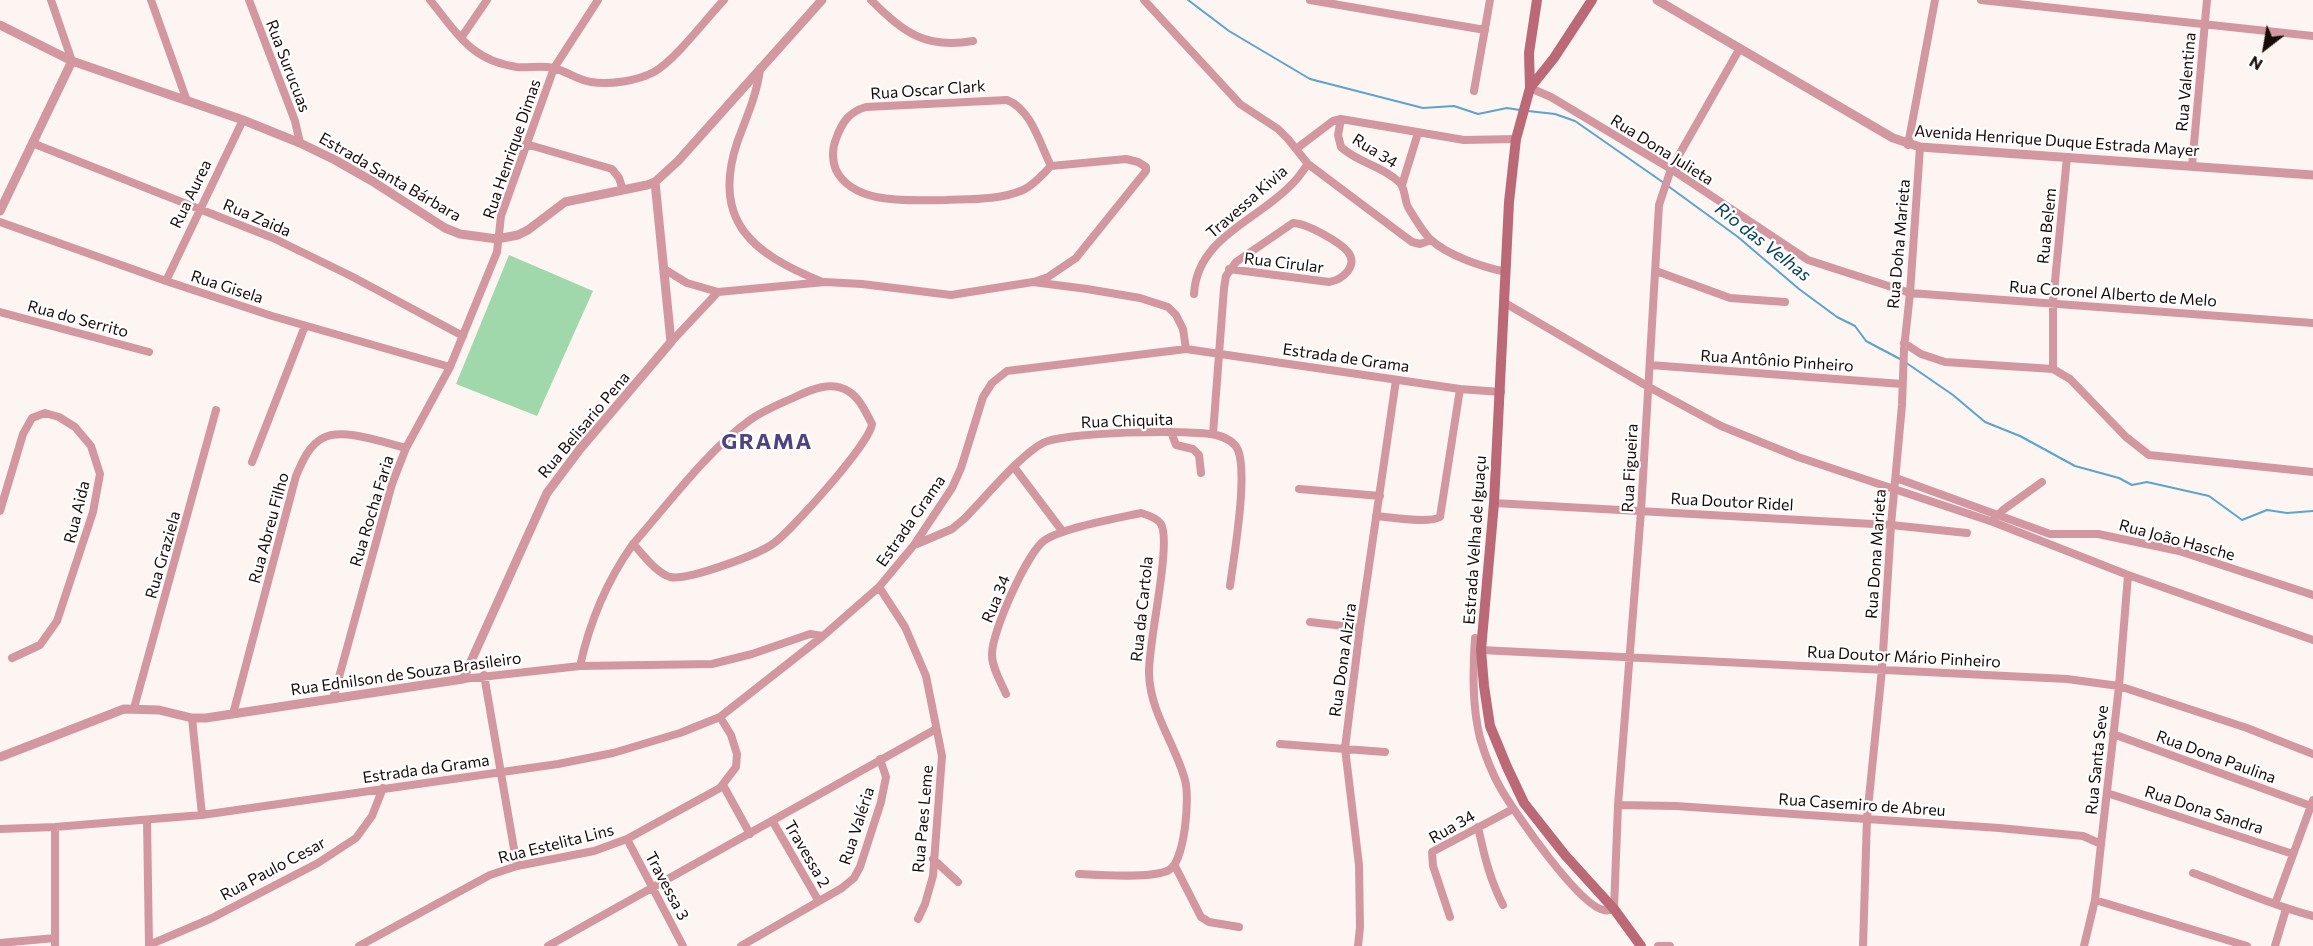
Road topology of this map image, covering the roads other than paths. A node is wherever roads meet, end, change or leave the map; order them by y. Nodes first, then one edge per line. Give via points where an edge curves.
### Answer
1 (51, 0) edge
2 (151, 0) edge
3 (249, 0) edge
4 (430, 0) edge
5 (487, 0) edge
6 (598, 0) edge
7 (724, 0) edge
8 (822, 0) edge
9 (871, 0) edge
10 (1144, 0) edge
11 (1310, 0) edge
12 (1490, 0) edge
13 (1537, 0) edge
14 (1592, 0) edge
15 (1657, 0) edge
16 (1935, 0) edge
17 (1981, 0) edge
18 (2207, 0) edge
19 (0, 25) edge
20 (2204, 25) junction
21 (1485, 30) junction
22 (2313, 36) edge
23 (461, 38) junction
24 (973, 40) dead end
25 (1740, 48) junction
26 (1529, 53) junction
27 (1554, 58) junction
28 (72, 60) junction
29 (554, 68) junction
30 (760, 69) junction
31 (1474, 91) dead end
32 (1528, 94) junction
33 (187, 101) junction
34 (1341, 119) junction
35 (243, 120) junction
36 (1418, 133) junction
37 (1516, 139) junction
38 (300, 143) junction
39 (32, 144) junction
40 (526, 144) junction
41 (1908, 145) junction
42 (1920, 147) junction
43 (1296, 149) junction
44 (2067, 157) junction
45 (1308, 164) junction
46 (1051, 166) junction
47 (2192, 166) junction
48 (1670, 171) junction
49 (2313, 175) edge
50 (655, 182) junction
51 (1402, 185) junction
52 (623, 190) junction
53 (199, 209) junction
54 (0, 211) edge
55 (0, 222) edge
56 (497, 239) junction
57 (1431, 240) junction
58 (664, 269) junction
59 (1229, 269) junction
60 (1656, 271) junction
61 (1506, 272) junction
62 (166, 281) junction
63 (825, 282) junction
64 (1033, 282) junction
65 (718, 292) junction
66 (1910, 293) junction
67 (1194, 294) dead end
68 (1785, 302) dead end
69 (2054, 302) junction
70 (1505, 303) junction
71 (0, 312) edge
72 (2313, 323) edge
73 (305, 326) junction
74 (463, 336) junction
75 (671, 342) junction
76 (1904, 346) junction
77 (1186, 349) junction
78 (149, 352) dead end
79 (1218, 354) junction
80 (1650, 365) junction
81 (450, 367) junction
82 (2053, 369) junction
83 (1396, 380) junction
84 (1902, 380) junction
85 (1647, 387) junction
86 (1460, 388) junction
87 (1501, 392) junction
88 (216, 410) dead end
89 (1171, 432) junction
90 (1213, 434) junction
91 (406, 448) junction
92 (252, 462) dead end
93 (1014, 468) junction
94 (2313, 472) edge
95 (1200, 473) dead end
96 (1896, 478) junction
97 (2042, 482) dead end
98 (1299, 489) dead end
99 (1894, 490) junction
100 (1380, 496) junction
101 (1494, 503) junction
102 (0, 511) edge
103 (1641, 511) junction
104 (1142, 513) joint
105 (1376, 516) junction
106 (1995, 518) junction
107 (1891, 525) junction
108 (1063, 532) junction
109 (1967, 533) dead end
110 (633, 544) junction
111 (914, 545) junction
112 (2128, 575) junction
113 (1230, 586) dead end
114 (879, 588) junction
115 (2313, 595) edge
116 (1310, 622) dead end
117 (1360, 628) junction
118 (823, 636) junction
119 (1475, 638) dead end
120 (2313, 640) edge
121 (1482, 650) junction
122 (1629, 657) junction
123 (12, 658) dead end
124 (580, 666) junction
125 (1882, 669) junction
126 (484, 675) junction
127 (463, 679) junction
128 (2119, 686) junction
129 (1006, 694) dead end
130 (333, 699) junction
131 (134, 708) junction
132 (233, 714) junction
133 (720, 717) junction
134 (192, 718) junction
135 (936, 729) junction
136 (2113, 734) junction
137 (1280, 744) dead end
138 (1346, 748) junction
139 (1385, 752) dead end
140 (2313, 754) edge
141 (0, 757) edge
142 (880, 759) junction
143 (500, 772) junction
144 (723, 785) junction
145 (383, 788) junction
146 (2107, 793) junction
147 (2312, 803) edge
148 (1618, 805) junction
149 (1513, 809) junction
150 (202, 815) junction
151 (1867, 818) junction
152 (147, 820) junction
153 (772, 822) junction
154 (55, 827) junction
155 (1478, 827) junction
156 (0, 829) edge
157 (750, 834) junction
158 (627, 839) junction
159 (2102, 844) junction
160 (2293, 854) junction
161 (933, 859) junction
162 (517, 866) junction
163 (1175, 866) junction
164 (2193, 873) dead end
165 (1079, 874) dead end
166 (958, 882) dead end
167 (652, 888) junction
168 (819, 900) junction
169 (2095, 900) junction
170 (2275, 904) junction
171 (1503, 905) dead end
172 (1614, 909) junction
173 (2286, 909) junction
174 (2313, 916) edge
175 (1450, 917) dead end
176 (918, 919) dead end
177 (1239, 927) dead end
178 (55, 942) edge
179 (0, 943) edge
180 (149, 945) edge
181 (360, 946) edge
182 (548, 946) edge
183 (683, 946) edge
184 (741, 946) edge
185 (1358, 946) edge
186 (1641, 946) edge
187 (1658, 946) edge
188 (1670, 946) edge
189 (1863, 946) edge
190 (2084, 946) edge
191 (2247, 946) edge
192 (2275, 946) edge

1 - 28 street
2 - 33 street
3 - 38 street, Rua Surucuas
4 - 23 street
5 - 23 street
6 - 29 street, Rua Henrique Dimas
7 - 29 street via 653,72 602,83 580,80
8 - 30 street, Estrada Santa Bárbara
9 - 24 street via 910,33 951,44
10 - 43 street via 1240,104 1278,129
11 - 21 street
12 - 21 street
13 - 26 main road, Estrada Velha de Iguaçu
14 - 27 main road, Estrada Velha de Iguaçu
15 - 25 street, Avenida Henrique Duque Estrada Mayer
16 - 41 street
17 - 20 street
18 - 20 street, Rua Valentina
19 - 28 street, Estrada Santa Bárbara
20 - 22 street
20 - 47 street, Rua Valentina
21 - 31 street
23 - 29 street via 489,61
25 - 41 street, Avenida Henrique Duque Estrada Mayer
25 - 48 street, Rua Figueira
26 - 27 main road via 1539,62
26 - 32 main road, Estrada Velha de Iguaçu
27 - 32 main road, Estrada Velha de Iguaçu
28 - 33 street, Estrada Santa Bárbara
28 - 39 street
29 - 40 street, Rua Henrique Dimas
30 - 50 street, Estrada Santa Bárbara
30 - 63 street via 758,88 730,171 729,192 737,220 763,252
32 - 37 main road, Estrada Velha de Iguaçu
32 - 48 street, Rua Dona Julieta via 1551,97
33 - 35 street, Estrada Santa Bárbara
34 - 36 street
34 - 43 street, Rua 34
34 - 51 street, Rua 34 via 1341,147
35 - 38 street, Estrada Santa Bárbara
35 - 53 street, Rua Aurea
36 - 37 street via 1464,140
36 - 51 street, Rua 34
37 - 61 main road, Estrada Velha de Iguaçu
38 - 56 street, Estrada Santa Bárbara via 363,176 446,228
39 - 53 street, Rua Zaida
39 - 54 street
40 - 52 street via 612,169
40 - 56 street, Rua Henrique Dimas
41 - 42 street, Avenida Henrique Duque Estrada Mayer
42 - 44 street, Avenida Henrique Duque Estrada Mayer
42 - 66 street, Rua Doha Marieta
43 - 45 street
44 - 47 street, Avenida Henrique Duque Estrada Mayer
44 - 69 street, Rua Belem
45 - 57 street via 1412,242
45 - 67 street, Travessa Kivia via 1290,187 1223,238 1208,255 1195,277
46 - 46 street, Rua Oscar Clark via 1028,119 1019,106 1007,100 866,107 848,116 834,144 833,163 841,178 860,191 890,199 1004,196 1023,189
46 - 64 street via 1126,159 1138,162 1146,171 1076,258
47 - 49 street, Avenida Henrique Duque Estrada Mayer
48 - 60 street, Rua Figueira via 1659,205
48 - 66 street, Rua Dona Julieta via 1808,260
50 - 52 street, Estrada Santa Bárbara
50 - 58 street
51 - 57 street, Rua 34 via 1406,203
52 - 56 street, Estrada Santa Bárbara via 565,202 528,230
53 - 62 street, Rua Aurea
53 - 74 street, Rua Zaida via 273,238
55 - 62 street, Rua Gisela
56 - 74 street, Rua Rocha Faria via 496,252
57 - 61 street via 1461,258
58 - 65 street via 687,283
58 - 75 street
59 - 59 street, Rua Cirular via 1329,282 1343,277 1351,264 1345,249 1306,225 1293,223
59 - 79 street, Rua Cirular
60 - 68 street via 1730,298
60 - 80 street, Rua Figueira
61 - 70 main road, Estrada Velha de Iguaçu
62 - 73 street, Rua Gisela
63 - 64 street via 951,295
63 - 65 street
64 - 77 street via 1168,307 1184,329
65 - 75 street
66 - 69 street, Rua Coronel Alberto de Melo
66 - 76 street, Rua Doha Marieta
69 - 72 street, Rua Coronel Alberto de Melo
69 - 82 street, Rua Belem
70 - 85 street
70 - 87 main road, Estrada Velha de Iguaçu
71 - 78 street, Rua do Serrito
73 - 81 street, Rua Gisela
73 - 92 street
74 - 81 street, Rua Rocha Faria
75 - 127 street, Rua Belisario Pena via 547,493
76 - 82 street via 1945,362
76 - 84 street, Rua Dona Marieta
77 - 79 street, Estrada de Grama
77 - 111 street, Estrada Grama via 1021,368 1000,376 983,397 962,468 952,488
79 - 83 street, Estrada de Grama
79 - 90 street, Rua Cirular
80 - 84 street, Rua Antônio Pinheiro
80 - 85 street, Rua Figueira
81 - 91 street, Rua Rocha Faria
82 - 94 street via 2070,379 2126,437 2149,454
83 - 86 street, Estrada de Grama
83 - 100 street, Rua Dona Alzira
84 - 96 street, Rua Dona Marieta
85 - 99 street via 1721,426 1798,458
85 - 103 street, Rua Figueira
86 - 87 street, Estrada de Grama
86 - 105 street via 1440,517
87 - 101 main road, Estrada Velha de Iguaçu
88 - 131 street, Rua Graziela
89 - 90 street, Rua Chiquita
89 - 93 street, Rua Chiquita via 1055,438 1032,450
89 - 95 street via 1176,446 1199,454
90 - 113 street, Rua Chiquita via 1233,443 1240,466
91 - 130 street, Rua Rocha Faria via 392,484
91 - 132 street, Rua Abreu Filho via 336,434 322,438 311,448 296,476
93 - 108 street
93 - 111 street, Rua Chiquita via 952,529
96 - 99 street, Rua Dona Marieta
96 - 106 street, Rua João Hasche
97 - 106 street
98 - 100 street
99 - 106 street
99 - 107 street, Rua Dona Marieta
100 - 105 street, Rua Dona Alzira
101 - 103 street, Rua Doutor Ridel
101 - 121 main road, Estrada Velha de Iguaçu
102 - 123 street, Rua Aida via 23,434 32,418 45,413 75,427 91,446 100,474 93,512 57,621 40,645
103 - 107 street, Rua Doutor Ridel
103 - 122 street, Rua Figueira
104 - 108 street, Rua 34
104 - 163 street, Rua da Cartola via 1162,526 1149,673 1152,696 1186,782 1183,839
105 - 117 street, Rua Dona Alzira
106 - 112 street
106 - 115 street, Rua João Hasche via 2050,534 2098,534 2179,551
107 - 109 street, Rua Doutor Ridel
107 - 125 street, Rua Dona Marieta
108 - 129 street, Rua 34 via 1046,539 1033,553 1000,623 992,653
110 - 110 street via 714,453 753,418 807,391 842,388 862,406 872,424 867,439 820,495 775,543 759,552 709,570 670,577
110 - 124 street via 599,601
111 - 114 street, Estrada Grama
112 - 120 street
112 - 128 street, Rua Santa Seve
114 - 118 street, Estrada Grama
114 - 135 street, Rua Paes Leme via 905,627 926,676
116 - 117 street
117 - 138 street, Rua Dona Alzira
118 - 124 street, Rua Ednilson de Souza Brasileiro via 810,634 712,663
118 - 133 street, Estrada da Grama
119 - 149 street via 1472,690 1481,739
121 - 122 street, Rua Doutor Mário Pinheiro
121 - 172 main road, Estrada Velha de Iguaçu via 1490,726 1506,767 1524,802
122 - 125 street, Rua Doutor Mário Pinheiro
122 - 148 street, Rua Figueira
124 - 126 street, Rua Ednilson de Souza Brasileiro
125 - 128 street, Rua Doutor Mário Pinheiro via 2036,676
125 - 151 street, Rua Dona Marieta
126 - 127 street, Rua Ednilson de Souza Brasileiro
126 - 143 street
127 - 130 street, Rua Ednilson de Souza Brasileiro
128 - 136 street, Rua Santa Seve
128 - 140 street, Rua Doutor Mário Pinheiro
130 - 132 street, Rua Ednilson de Souza Brasileiro
131 - 134 street, Rua Ednilson de Souza Brasileiro
131 - 141 street, Rua Ednilson de Souza Brasileiro via 110,713
132 - 134 street, Rua Ednilson de Souza Brasileiro
133 - 143 street, Estrada da Grama via 614,753
133 - 144 street via 737,754 736,767
134 - 150 street
135 - 142 street
135 - 161 street, Rua Paes Leme via 942,756
136 - 146 street, Rua Santa Seve
136 - 147 street, Rua Dona Paulina
137 - 138 street
138 - 139 street
138 - 185 street, Rua Dona Alzira via 1359,865
142 - 153 street
142 - 168 street, Rua Valéria via 886,777 860,867 842,888
143 - 145 street, Estrada da Grama
143 - 162 street
144 - 157 street
144 - 158 street, Rua Estelita Lins
145 - 150 street, Estrada da Grama
145 - 180 street, Rua Paulo Cesar via 372,816 356,838 210,919
146 - 159 street, Rua Santa Seve
146 - 160 street, Rua Dona Sandra
147 - 160 street
148 - 151 street, Rua Casemiro de Abreu
148 - 172 street, Rua Figueira
149 - 155 street, Rua 34
149 - 172 street via 1538,844 1592,904 1604,910
150 - 152 street, Estrada da Grama
151 - 159 street, Rua Casemiro de Abreu via 2083,836
151 - 189 street, Rua Dona Marieta
152 - 154 street, Estrada da Grama
152 - 180 street
153 - 157 street
153 - 168 street, Travessa 2
154 - 156 street, Estrada da Grama
154 - 178 street
155 - 171 street via 1493,886
155 - 175 street, Rua 34 via 1431,855
157 - 167 street
158 - 162 street, Rua Estelita Lins via 568,857
158 - 167 street, Travessa 3
159 - 169 street, Rua Santa Seve
160 - 170 street
161 - 166 street
161 - 176 street, Rua Paes Leme via 930,887
162 - 181 street, Rua Estelita Lins via 481,879
163 - 165 street via 1163,873
163 - 177 street via 1201,917
164 - 170 street
167 - 182 street
167 - 183 street, Travessa 3
168 - 184 street, Rua Valéria
169 - 190 street, Rua Santa Seve
169 - 191 street
170 - 173 street
172 - 186 main road, Estrada Velha de Iguaçu
173 - 174 street
173 - 192 street
178 - 179 street
187 - 188 street

